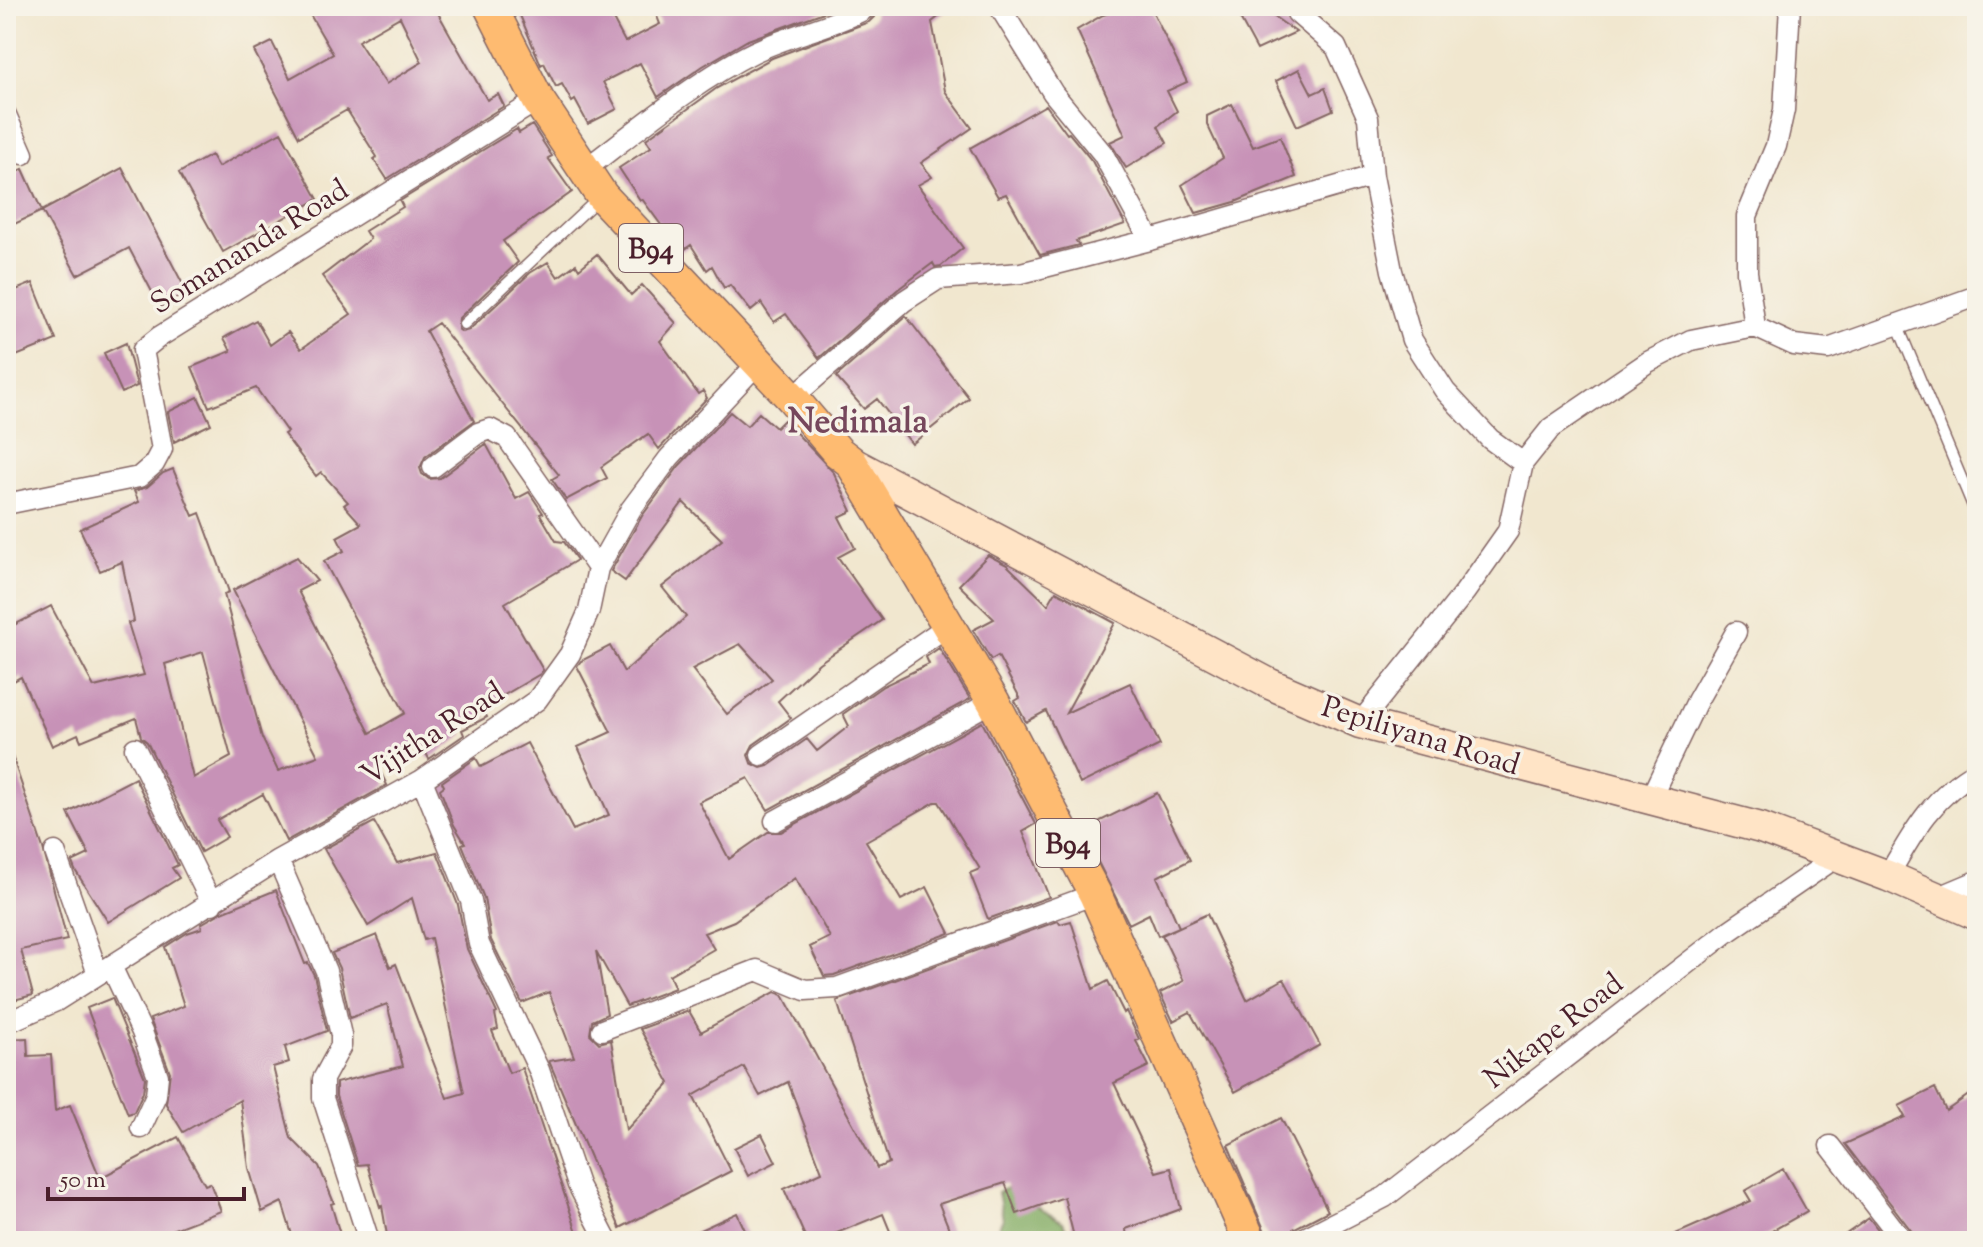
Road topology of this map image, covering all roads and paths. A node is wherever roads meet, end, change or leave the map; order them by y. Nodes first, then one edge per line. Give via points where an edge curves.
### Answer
1 (490, 6) edge
2 (999, 6) edge
3 (1790, 6) edge
4 (1300, 8) edge
5 (863, 10) dead end
6 (538, 100) junction
7 (6, 115) edge
8 (23, 154) dead end
9 (1373, 176) junction
10 (592, 183) junction
11 (1150, 240) junction
12 (1977, 296) edge
13 (464, 324) dead end
14 (1897, 324) junction
15 (1755, 327) junction
16 (758, 363) junction
17 (792, 398) junction
18 (851, 462) junction
19 (1523, 463) junction
20 (433, 467) dead end
21 (6, 504) edge
22 (1975, 511) dead end
23 (598, 568) junction
24 (949, 625) junction
25 (1736, 632) dead end
26 (993, 701) junction
27 (1360, 723) junction
28 (135, 748) dead end
29 (761, 755) dead end
30 (1977, 771) edge
31 (422, 780) junction
32 (1650, 799) junction
33 (775, 821) dead end
34 (55, 852) dead end
35 (1838, 856) junction
36 (278, 860) junction
37 (1888, 876) junction
38 (1977, 881) edge
39 (1095, 894) junction
40 (1939, 897) junction
41 (212, 904) junction
42 (1977, 915) edge
43 (105, 970) junction
44 (6, 1023) edge
45 (602, 1030) dead end
46 (141, 1128) dead end
47 (1830, 1146) dead end
48 (1243, 1239) edge
49 (369, 1241) edge
50 (607, 1241) edge
51 (1299, 1241) edge
52 (1903, 1241) edge

1 - 6 main road, B94
2 - 11 street via 1053,93 1103,154
3 - 15 street via 1784,110 1776,146 1747,216 1747,272
4 - 9 street via 1336,47 1368,118
5 - 10 street via 754,52 676,101
6 - 10 main road, B94
6 - 21 street, Somananda Road via 143,350 162,449 139,477
7 - 8 street
9 - 11 street
9 - 19 street via 1412,340 1445,391 1490,439
10 - 13 lane
10 - 16 main road, B94
11 - 17 street via 1021,273 938,279 904,301
12 - 14 street
14 - 15 street via 1828,349 1794,345
14 - 22 lane
15 - 19 street via 1691,340 1648,362 1551,428
16 - 17 main road, B94
16 - 23 street, Vijitha Road via 669,458 631,509
17 - 18 main road, B94
18 - 24 main road, B94
18 - 27 main road, Pepiliyana Road via 1270,684
19 - 27 street via 1508,531
20 - 23 street via 478,433 490,429 507,438
23 - 31 street, Vijitha Road via 589,611 570,654 537,700
24 - 26 main road, B94
24 - 29 street
25 - 32 street
26 - 33 street
26 - 39 main road, B94
27 - 32 main road, Pepiliyana Road
28 - 41 street
30 - 37 street via 1955,783 1919,823
31 - 36 street, Vijitha Road
31 - 50 street via 471,901 479,944 539,1070 578,1185
32 - 35 main road, Pepiliyana Road via 1761,828
34 - 43 street
35 - 37 main road, Pepiliyana Road
35 - 51 street, Nikape Road via 1729,931 1385,1197
36 - 41 street, Vijitha Road
36 - 49 street via 326,971 341,1046 323,1079 323,1098
37 - 40 main road, Pepiliyana Road
38 - 40 street
39 - 45 street via 837,988 805,990 757,970
39 - 48 main road, B94
40 - 42 main road, Pepiliyana Road
41 - 43 street, Vijitha Road
43 - 44 street, Vijitha Road via 56,1001
43 - 46 street via 142,1032 158,1076 156,1095
47 - 52 street

